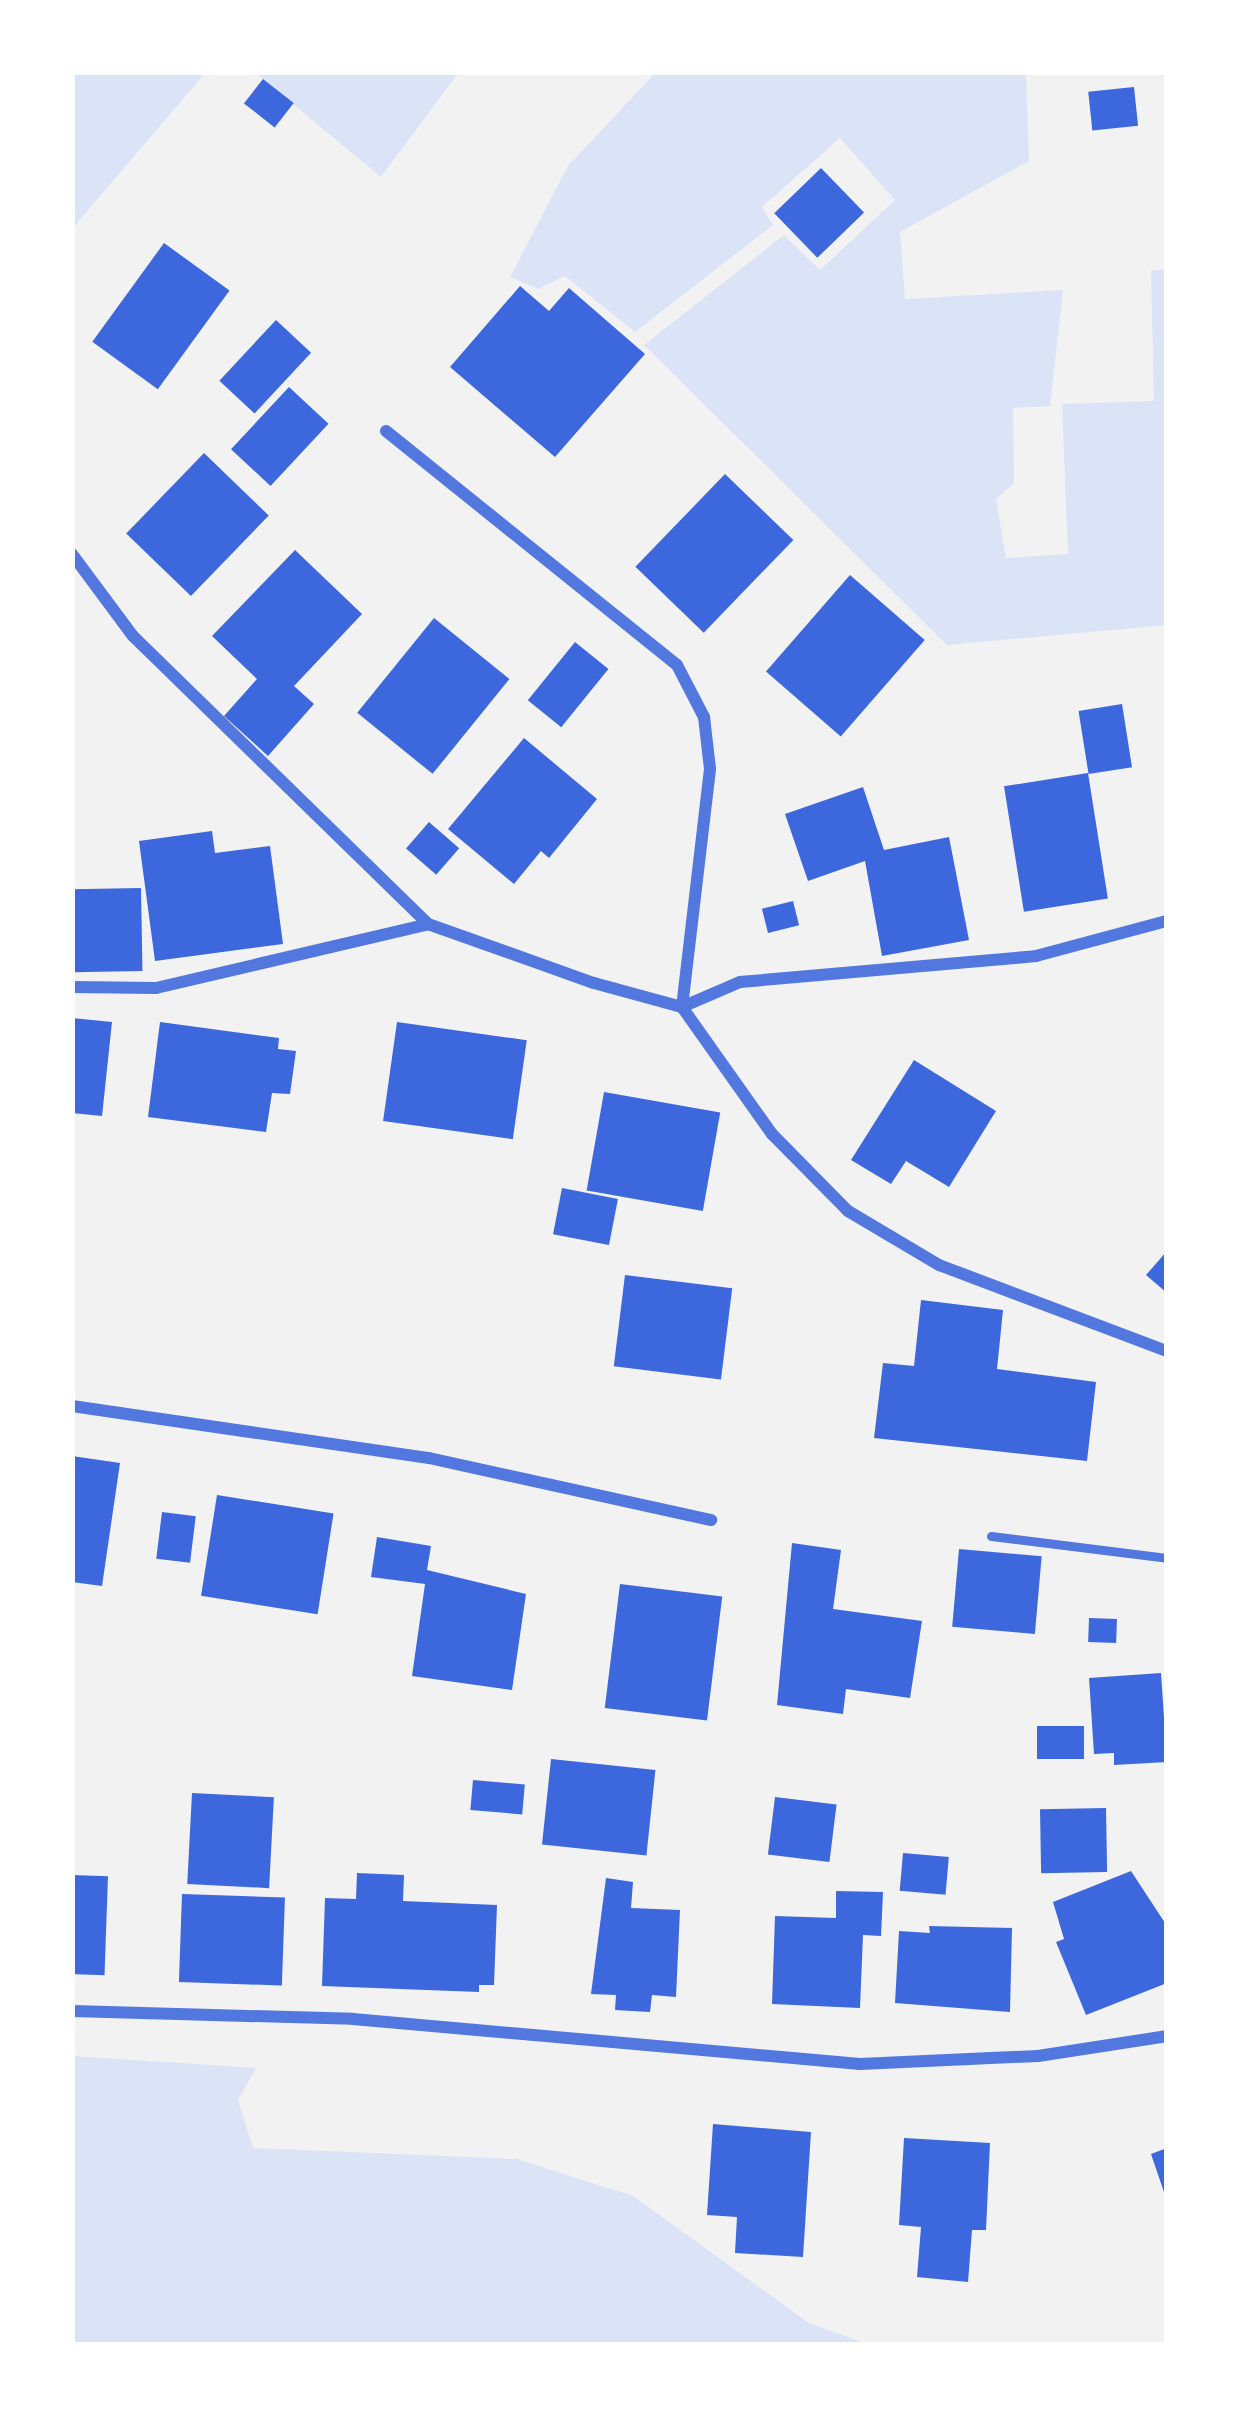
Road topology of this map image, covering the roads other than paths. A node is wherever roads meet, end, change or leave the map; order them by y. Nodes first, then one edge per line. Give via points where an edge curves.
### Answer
1 (386, 431) dead end
2 (72, 554) edge
3 (1167, 921) edge
4 (428, 924) junction
5 (72, 988) edge
6 (682, 1007) junction
7 (1167, 1351) edge
8 (72, 1406) edge
9 (711, 1520) dead end
10 (991, 1536) dead end
11 (1167, 1558) edge
12 (72, 2011) edge
13 (1167, 2036) edge

1 - 6 street via 677,665 704,717 710,769
2 - 4 street via 134,636
3 - 6 street via 1036,956 740,982
4 - 5 street via 157,988
4 - 6 street
6 - 7 street via 772,1134 848,1211 939,1265
8 - 9 street via 429,1457
10 - 11 lane
12 - 13 street via 353,2019 860,2064 1038,2056

